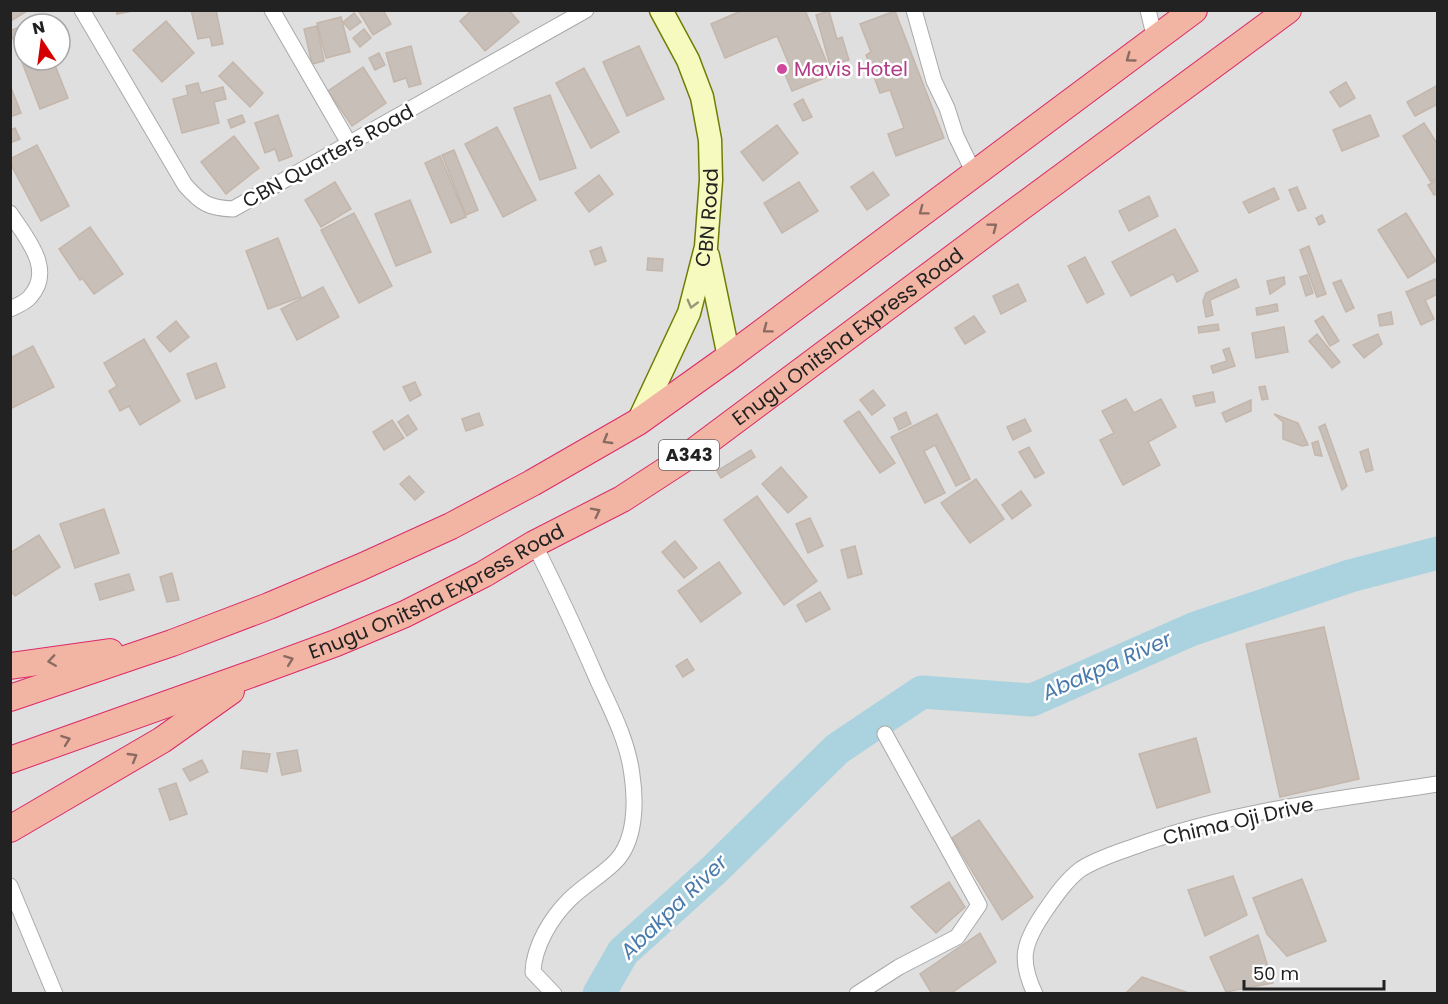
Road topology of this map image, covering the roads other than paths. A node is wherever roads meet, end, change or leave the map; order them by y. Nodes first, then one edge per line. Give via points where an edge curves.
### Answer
1 (82, 10) edge
2 (272, 10) edge
3 (586, 10) edge
4 (661, 10) edge
5 (914, 10) edge
6 (1148, 10) edge
7 (1194, 10) edge
8 (1288, 10) edge
9 (1155, 39) junction
10 (350, 144) junction
11 (974, 173) junction
12 (10, 213) edge
13 (706, 247) junction
14 (10, 309) edge
15 (729, 357) junction
16 (638, 422) junction
17 (534, 544) junction
18 (172, 643) junction
19 (10, 666) edge
20 (257, 672) junction
21 (10, 698) edge
22 (885, 734) dead end
23 (10, 760) edge
24 (1437, 784) edge
25 (10, 829) edge
26 (10, 886) edge
27 (56, 993) edge
28 (554, 993) edge
29 (857, 993) edge
30 (1035, 993) edge

1 - 10 street, CBN Quarters Road via 185,185 207,205 233,209
2 - 10 street
3 - 10 street, CBN Quarters Road
4 - 13 main road, CBN Road via 688,60 702,97 710,140
5 - 11 street via 934,81
6 - 9 street
7 - 9 highway, A343
17 -> 8 highway, Enugu Onitsha Express Road / A343 via 622,499 685,458
9 -> 11 highway, A343
11 -> 15 highway, A343
12 - 14 street via 40,259 39,282 30,298
13 - 15 main road
13 -> 16 main road, CBN Road via 689,314
15 - 16 highway, A343
16 -> 18 highway, A343 via 451,526 269,606
20 -> 17 highway, Enugu Onitsha Express Road / A343 via 405,614
17 - 28 street via 623,738 634,799 633,821 623,851 569,900 550,923 536,951 533,972
18 -> 19 highway
18 - 21 highway, A343
23 -> 20 highway, Enugu Onitsha Express Road / A343
25 -> 20 highway via 162,740
22 - 29 street via 980,904 957,937
24 - 30 street, Chima Oji Drive via 1221,821 1098,860 1074,874 1028,939 1026,976
26 - 27 street

